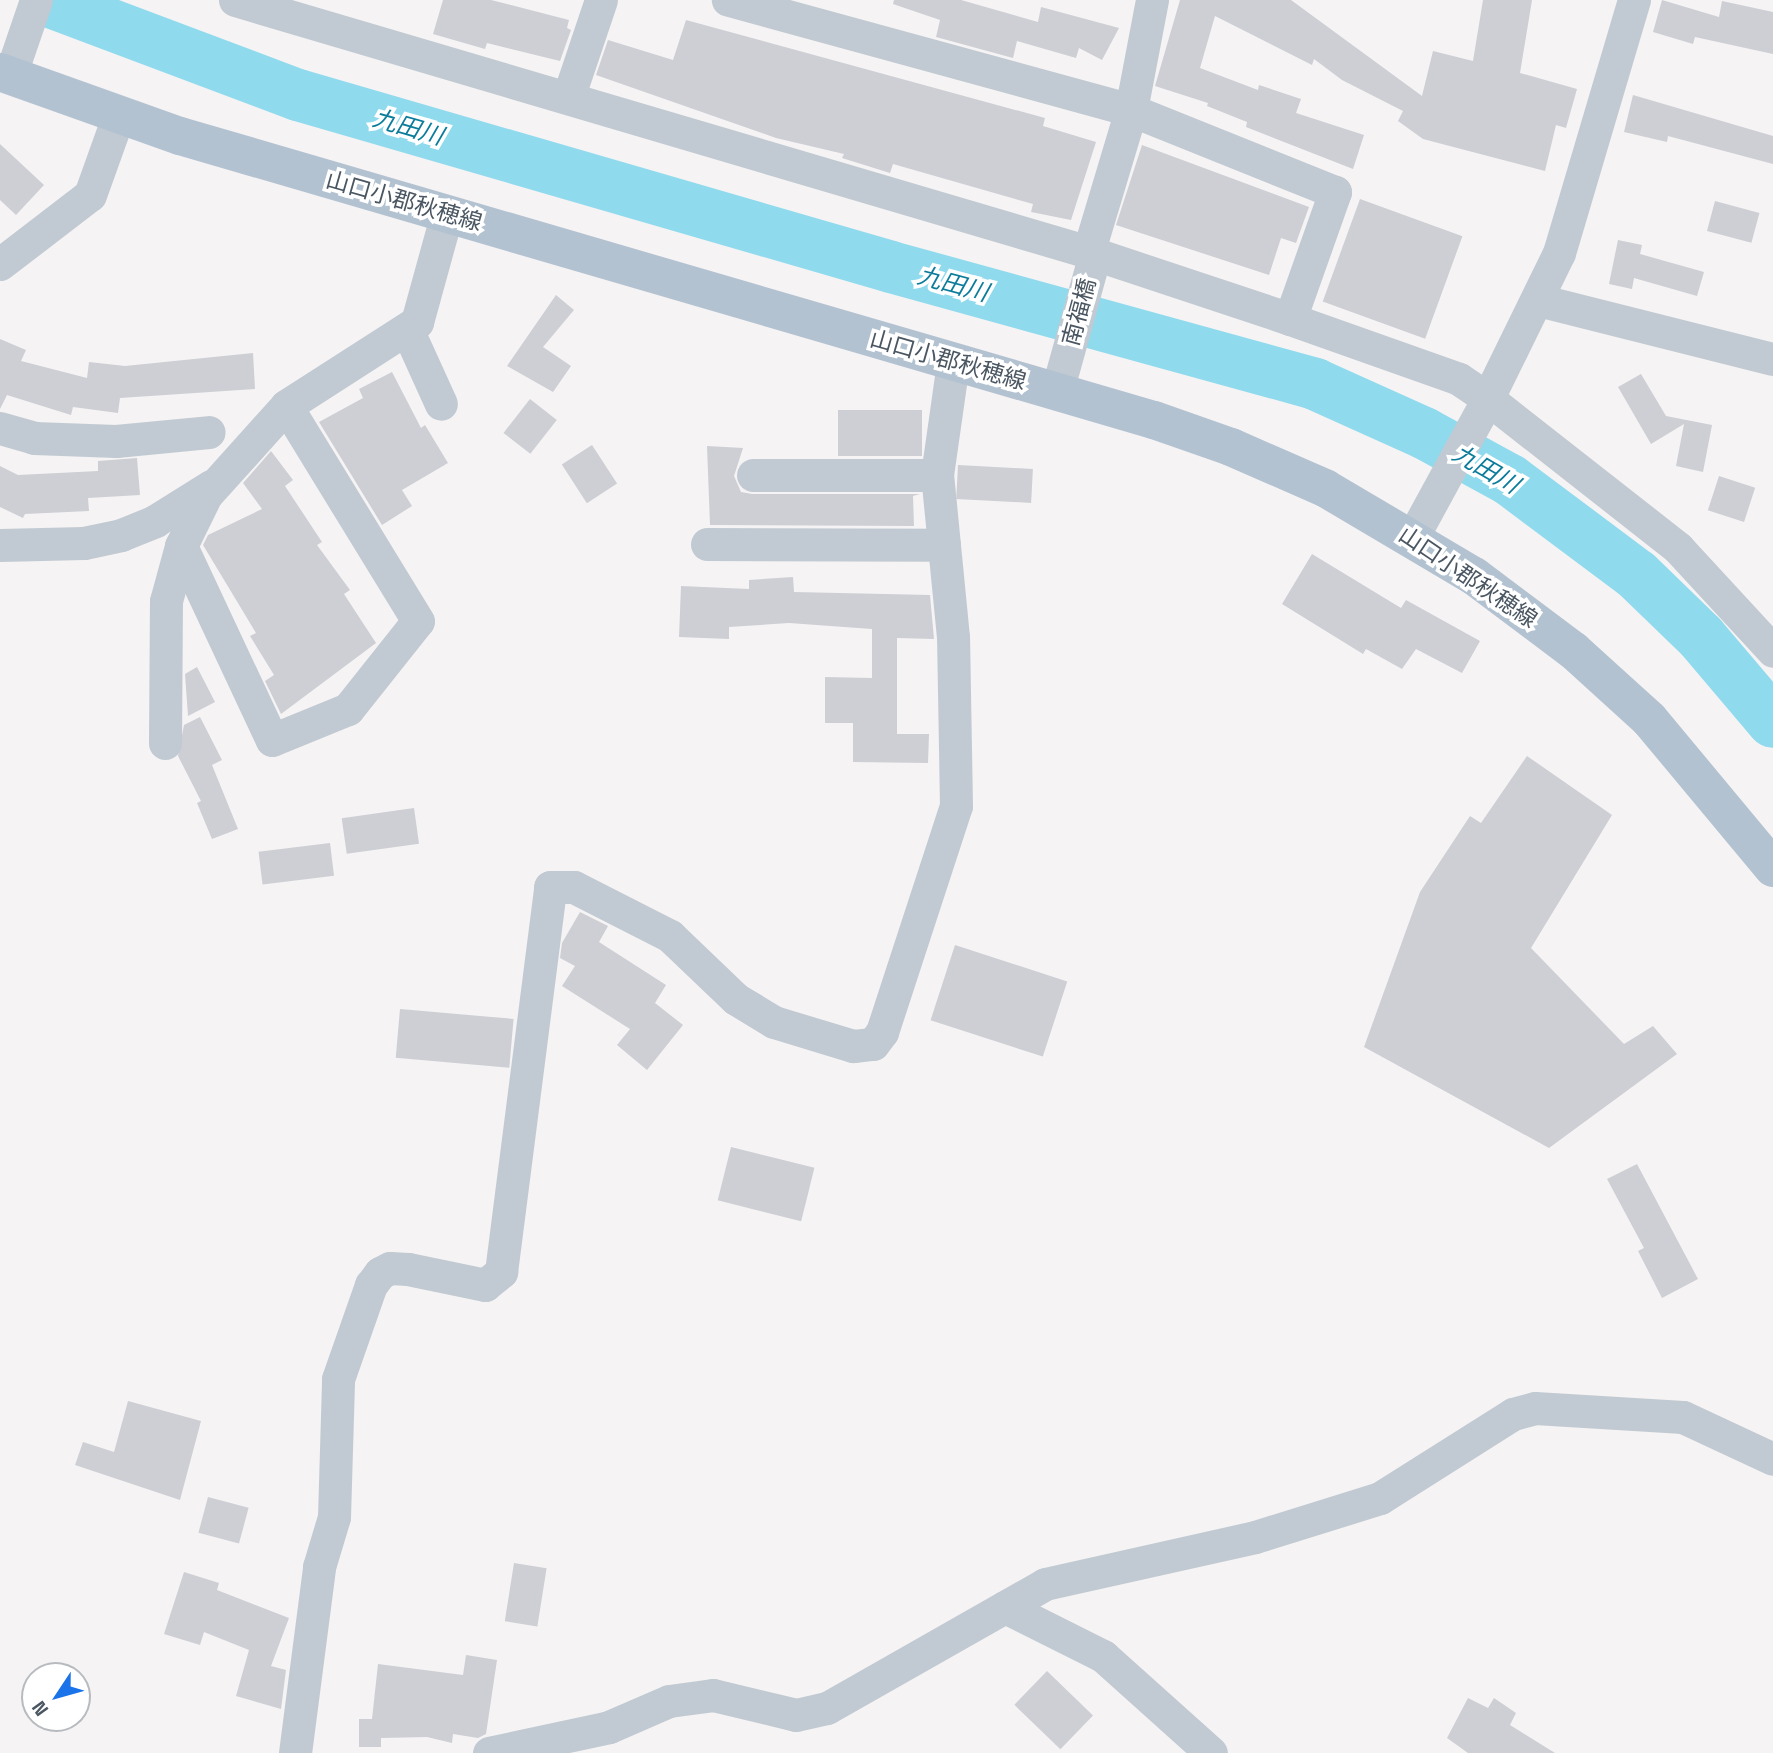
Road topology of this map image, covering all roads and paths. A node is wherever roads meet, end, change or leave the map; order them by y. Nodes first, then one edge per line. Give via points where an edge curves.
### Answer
1 (36, 0) edge
2 (235, 0) edge
3 (601, 0) edge
4 (728, 0) edge
5 (1152, 0) edge
6 (1634, 0) edge
7 (10, 64) edge
8 (569, 95) junction
9 (1131, 110) junction
10 (119, 114) junction
11 (447, 214) junction
12 (1092, 259) junction
13 (0, 264) edge
14 (1538, 300) junction
15 (1290, 319) junction
16 (407, 328) junction
17 (1773, 359) edge
18 (953, 362) junction
19 (1062, 375) junction
20 (1485, 402) junction
21 (441, 404) dead end
22 (286, 406) junction
23 (0, 428) edge
24 (209, 432) dead end
25 (753, 475) dead end
26 (937, 475) junction
27 (215, 484) junction
28 (1412, 538) junction
29 (707, 544) dead end
30 (0, 545) edge
31 (944, 545) junction
32 (181, 546) junction
33 (1773, 651) edge
34 (165, 743) dead end
35 (1773, 868) edge
36 (1773, 1459) edge
37 (1005, 1607) junction
38 (296, 1753) edge
39 (489, 1753) edge
40 (1211, 1753) edge

1 - 7 street
2 - 8 street
3 - 8 street
4 - 9 street
5 - 9 street, 南福橋
6 - 14 street via 1583,182
7 - 10 main road, 山口小郡秋穂線
8 - 12 street
9 - 12 street, 南福橋 via 1092,240
9 - 15 street via 1335,192
10 - 11 main road, 山口小郡秋穂線
10 - 13 street via 90,195
11 - 16 street via 416,322
11 - 18 main road, 山口小郡秋穂線
12 - 15 street
12 - 19 street, 南福橋
14 - 17 street
14 - 20 street
15 - 20 street via 1459,379
16 - 21 street
16 - 22 street
18 - 19 main road, 山口小郡秋穂線
18 - 26 street
19 - 28 main road, 山口小郡秋穂線 via 1325,488
20 - 28 street
20 - 33 street via 1678,548
22 - 27 street
22 - 32 street via 418,621 348,709 272,740
23 - 24 street via 34,438 116,441
25 - 26 street
26 - 31 street
27 - 30 street via 155,521 121,535 84,544
27 - 32 street
28 - 35 main road, 山口小郡秋穂線 via 1474,576 1574,651 1649,719
29 - 31 street
31 - 38 street via 953,637 956,806 882,1032 873,1044 853,1046 774,1022 736,999 670,936 574,887 550,887 501,1272 485,1285 408,1269 390,1268 380,1273 371,1285 338,1379 334,1517 320,1567
32 - 34 street via 166,601
36 - 37 street via 1683,1417 1535,1408 1513,1414 1380,1497 1255,1537 1045,1584
37 - 39 street via 827,1707 796,1715 713,1695 669,1701 609,1727 565,1739
37 - 40 street via 1103,1656

